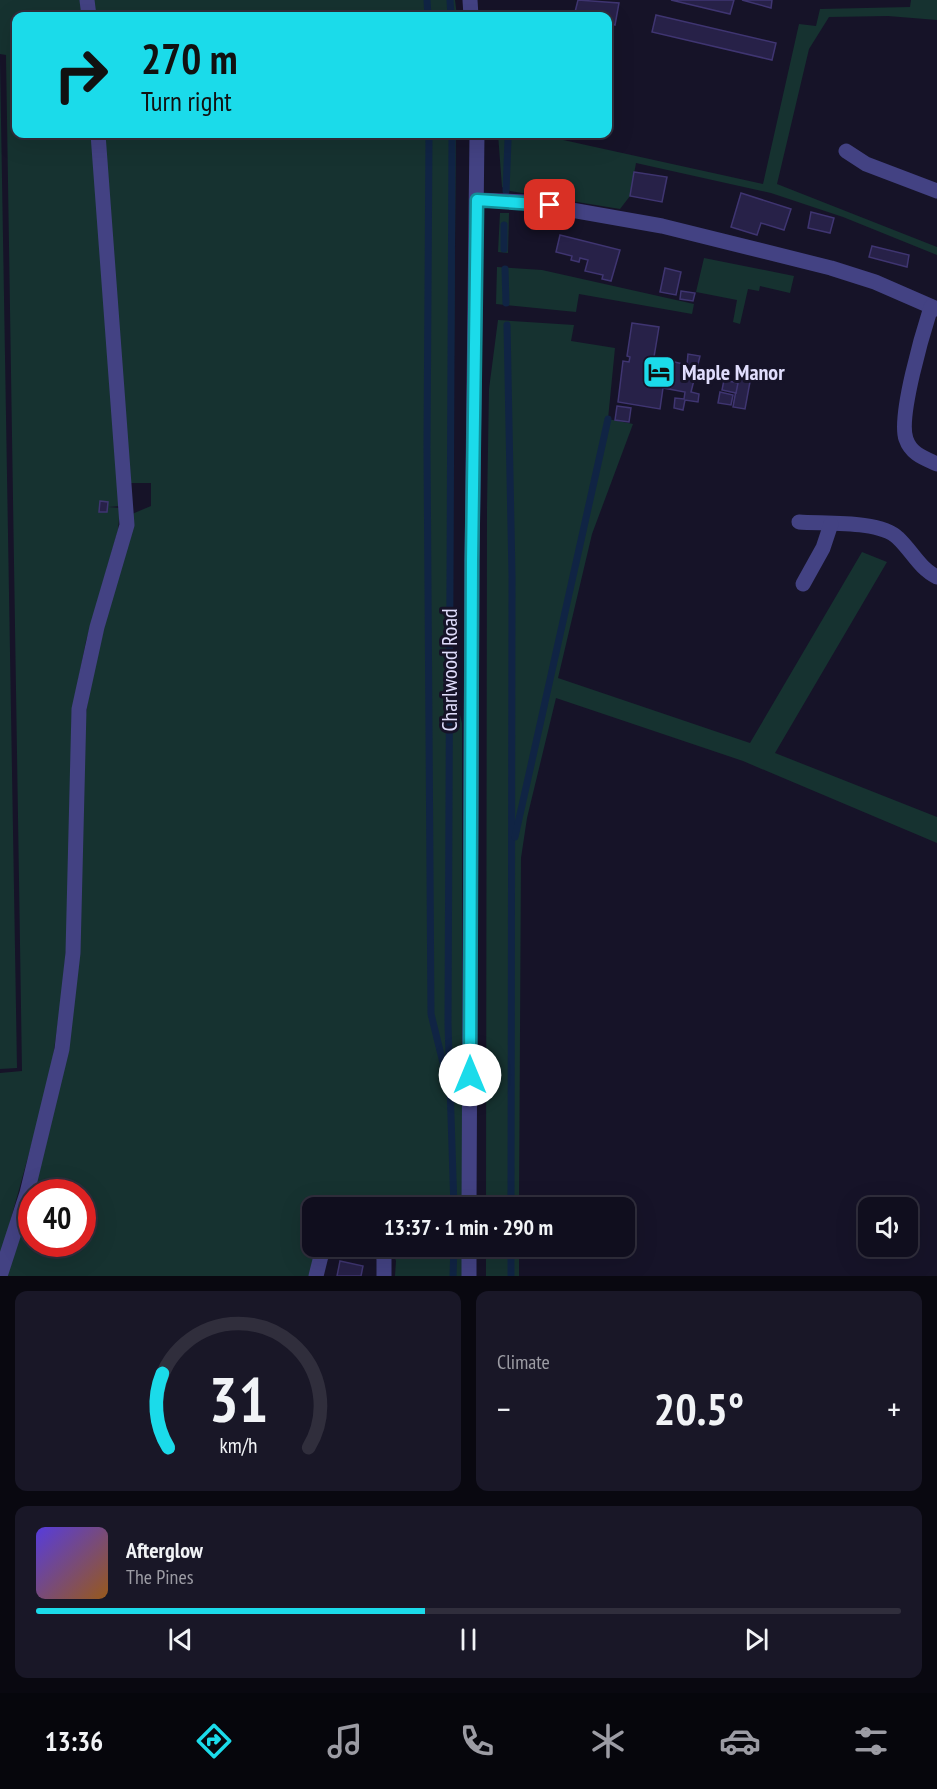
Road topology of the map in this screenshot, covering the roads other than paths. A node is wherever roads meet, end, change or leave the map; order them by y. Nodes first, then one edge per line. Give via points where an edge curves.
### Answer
1 (98, 138) edge
2 (477, 138) edge
3 (846, 151) dead end
4 (937, 191) edge
5 (477, 200) junction
6 (934, 308) edge
7 (937, 464) edge
8 (799, 522) dead end
9 (831, 524) junction
10 (937, 577) edge
11 (803, 584) dead end
12 (470, 1197) edge
13 (321, 1257) edge
14 (384, 1257) edge
15 (469, 1257) edge
16 (0, 1276) edge
17 (316, 1276) edge
18 (384, 1276) edge
19 (469, 1276) edge

1 - 16 street via 127,525 97,627 79,709 73,953 62,1049 27,1193
2 - 5 street, Charlwood Road
3 - 4 street via 866,164
5 - 6 street via 526,202 662,226 831,268
5 - 12 street, Charlwood Road via 471,573
6 - 7 street via 907,408 905,433 916,454
8 - 9 street
9 - 10 street via 892,533 924,569
9 - 11 street
13 - 17 street
14 - 18 street
15 - 19 street

